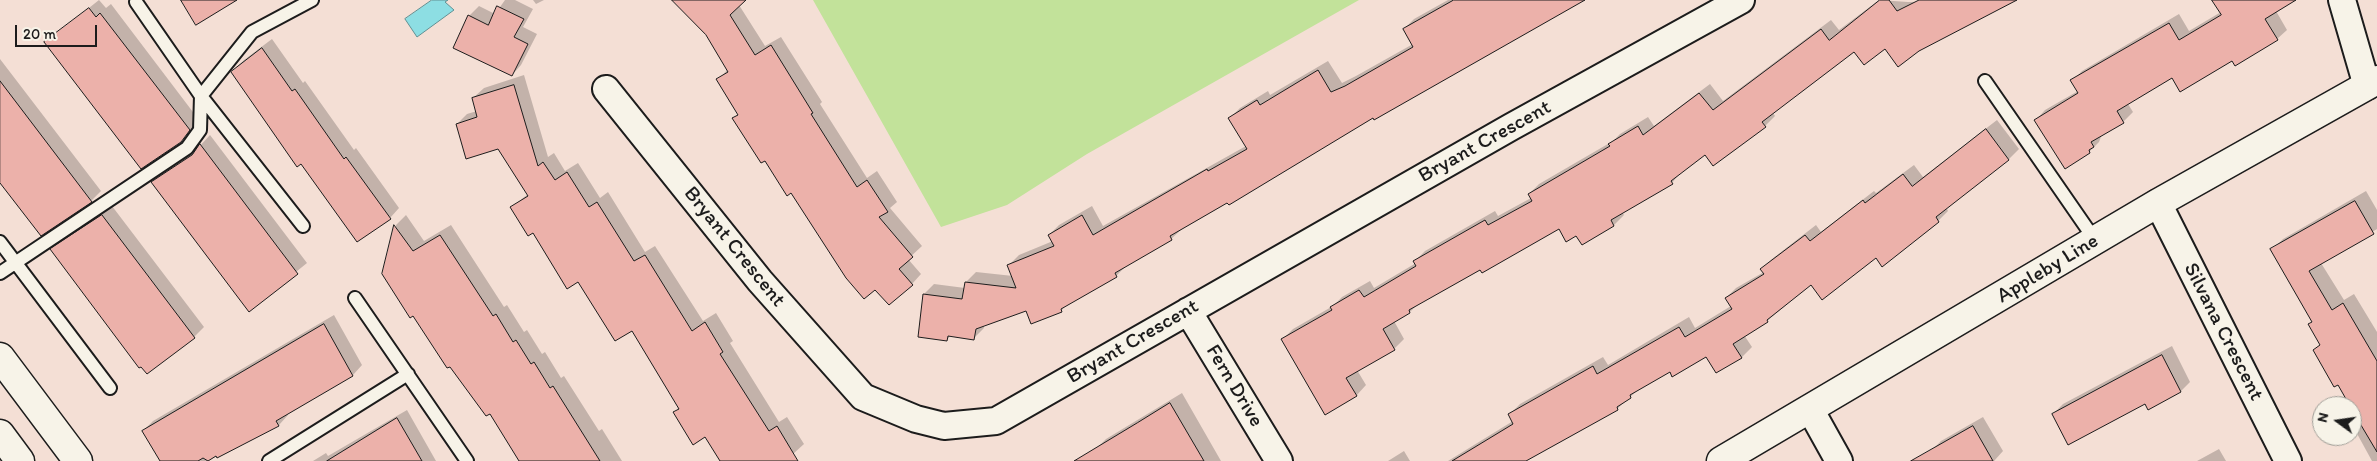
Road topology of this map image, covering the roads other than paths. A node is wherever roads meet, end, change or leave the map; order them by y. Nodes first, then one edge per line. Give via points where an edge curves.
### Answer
1 (312, 0) edge
2 (1741, 0) edge
3 (2342, 0) edge
4 (136, 2) dead end
5 (1985, 81) dead end
6 (2372, 83) edge
7 (606, 89) dead end
8 (201, 96) junction
9 (2158, 203) junction
10 (303, 226) dead end
11 (2095, 240) junction
12 (0, 242) edge
13 (15, 262) junction
14 (0, 273) edge
15 (355, 298) dead end
16 (1188, 311) junction
17 (0, 357) edge
18 (408, 374) junction
19 (110, 388) dead end
20 (1810, 409) junction
21 (0, 434) edge
22 (20, 461) edge
23 (78, 461) edge
24 (269, 461) edge
25 (467, 461) edge
26 (1279, 461) edge
27 (1721, 461) edge
28 (1839, 461) edge
29 (2288, 461) edge

1 - 8 lane via 252,32
2 - 16 street, Bryant Crescent
3 - 6 street
4 - 8 lane
5 - 11 lane
6 - 9 main road, Appleby Line
7 - 16 street, Bryant Crescent via 760,281 863,397 916,420 944,426 996,421
8 - 10 lane
8 - 13 lane via 200,130 187,148
9 - 11 main road, Appleby Line
9 - 29 street, Silvana Crescent
11 - 20 main road, Appleby Line
12 - 13 lane
13 - 14 lane
13 - 19 lane
15 - 18 lane
16 - 26 street, Fern Drive
17 - 23 main road
18 - 24 lane
18 - 25 lane
20 - 27 main road, Appleby Line
20 - 28 street
21 - 22 main road

